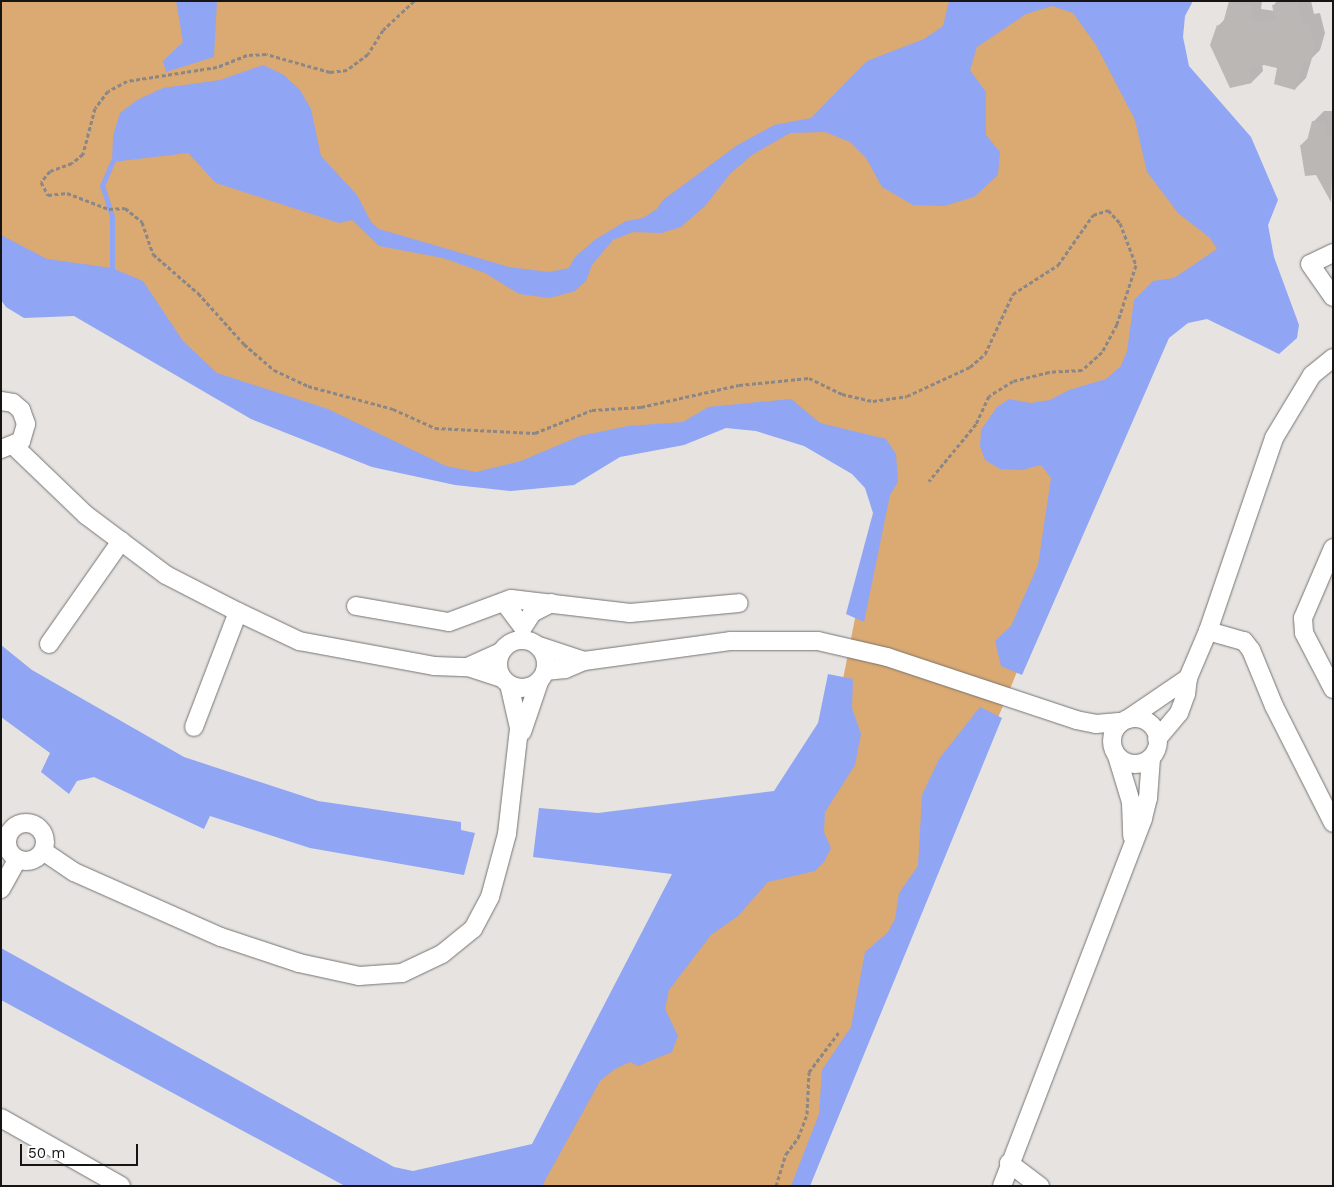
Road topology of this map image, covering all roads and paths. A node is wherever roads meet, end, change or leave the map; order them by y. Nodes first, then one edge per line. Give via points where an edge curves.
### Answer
1 (414, 1) edge
2 (1333, 253) edge
3 (1333, 297) edge
4 (1333, 358) edge
5 (1, 401) edge
6 (8, 448) edge
7 (929, 480) dead end
8 (120, 541) junction
9 (1333, 548) edge
10 (504, 602) junction
11 (554, 603) junction
12 (740, 603) dead end
13 (356, 606) dead end
14 (238, 612) junction
15 (1208, 632) junction
16 (521, 633) junction
17 (49, 644) dead end
18 (539, 646) junction
19 (501, 652) junction
20 (584, 661) junction
21 (468, 667) junction
22 (542, 677) junction
23 (1188, 678) junction
24 (505, 681) junction
25 (1333, 689) edge
26 (1076, 720) junction
27 (1124, 720) junction
28 (194, 727) dead end
29 (1157, 739) junction
30 (517, 749) junction
31 (1115, 751) junction
32 (1151, 758) junction
33 (1333, 823) edge
34 (4, 832) edge
35 (1132, 839) junction
36 (43, 851) junction
37 (17, 860) junction
38 (1, 888) edge
39 (839, 1032) dead end
40 (1, 1118) edge
41 (1009, 1163) junction
42 (121, 1186) edge
43 (776, 1186) edge
44 (1002, 1186) edge
45 (1040, 1186) edge

1 - 7 path via 383,30 368,54 347,70 330,72 266,54 247,55 217,67 127,81 108,91 95,108 83,154 72,164 50,172 41,182 48,194 67,193 109,209 125,208 142,222 153,254 198,293 244,344 274,370 308,386 393,409 435,428 535,434 592,410 641,407 739,385 809,378 842,394 873,401 907,396 970,367 985,354 1013,294 1058,265 1093,215 1108,210 1120,223 1136,265 1117,324 1102,352 1082,370 1049,372 1014,381 989,396 976,424
2 - 3 street via 1310,264
4 - 15 street via 1312,375 1274,438
5 - 6 street via 13,404 25,418 25,432
6 - 8 street
8 - 14 street via 166,575
8 - 17 street
9 - 25 street via 1303,618 1304,633
10 - 11 street via 511,599
10 - 13 street via 449,622
10 - 16 street
11 - 12 street via 630,613
11 - 16 street via 532,613
14 - 21 street via 299,641 434,666
14 - 28 street
15 - 23 street
15 - 33 street via 1244,640 1251,650 1274,706
16 - 18 street
16 - 19 street
18 - 20 street
18 - 22 street via 546,659
19 - 21 street
19 - 24 street via 498,667
20 - 22 street
20 - 26 street via 730,640 818,641 887,656
21 - 24 street
22 - 24 street via 528,688
22 - 30 street
23 - 27 street
23 - 29 street via 1179,712
24 - 30 street via 516,709
26 - 27 street via 1096,724
26 - 31 street
27 - 29 street via 1146,722
27 - 31 street via 1112,736
29 - 32 street via 1157,748
30 - 36 street via 507,834 490,897 473,929 442,954 402,973 359,976 299,962 221,937 74,872
31 - 32 street via 1127,763 1137,764
31 - 35 street via 1131,802
32 - 35 street via 1148,798
34 - 36 street via 22,823 34,824 45,839
34 - 37 street via 7,849
35 - 41 street
36 - 37 street via 32,861
37 - 38 street
39 - 43 path via 809,1072 807,1114 798,1138 786,1154
40 - 42 street
41 - 44 street
41 - 45 street

